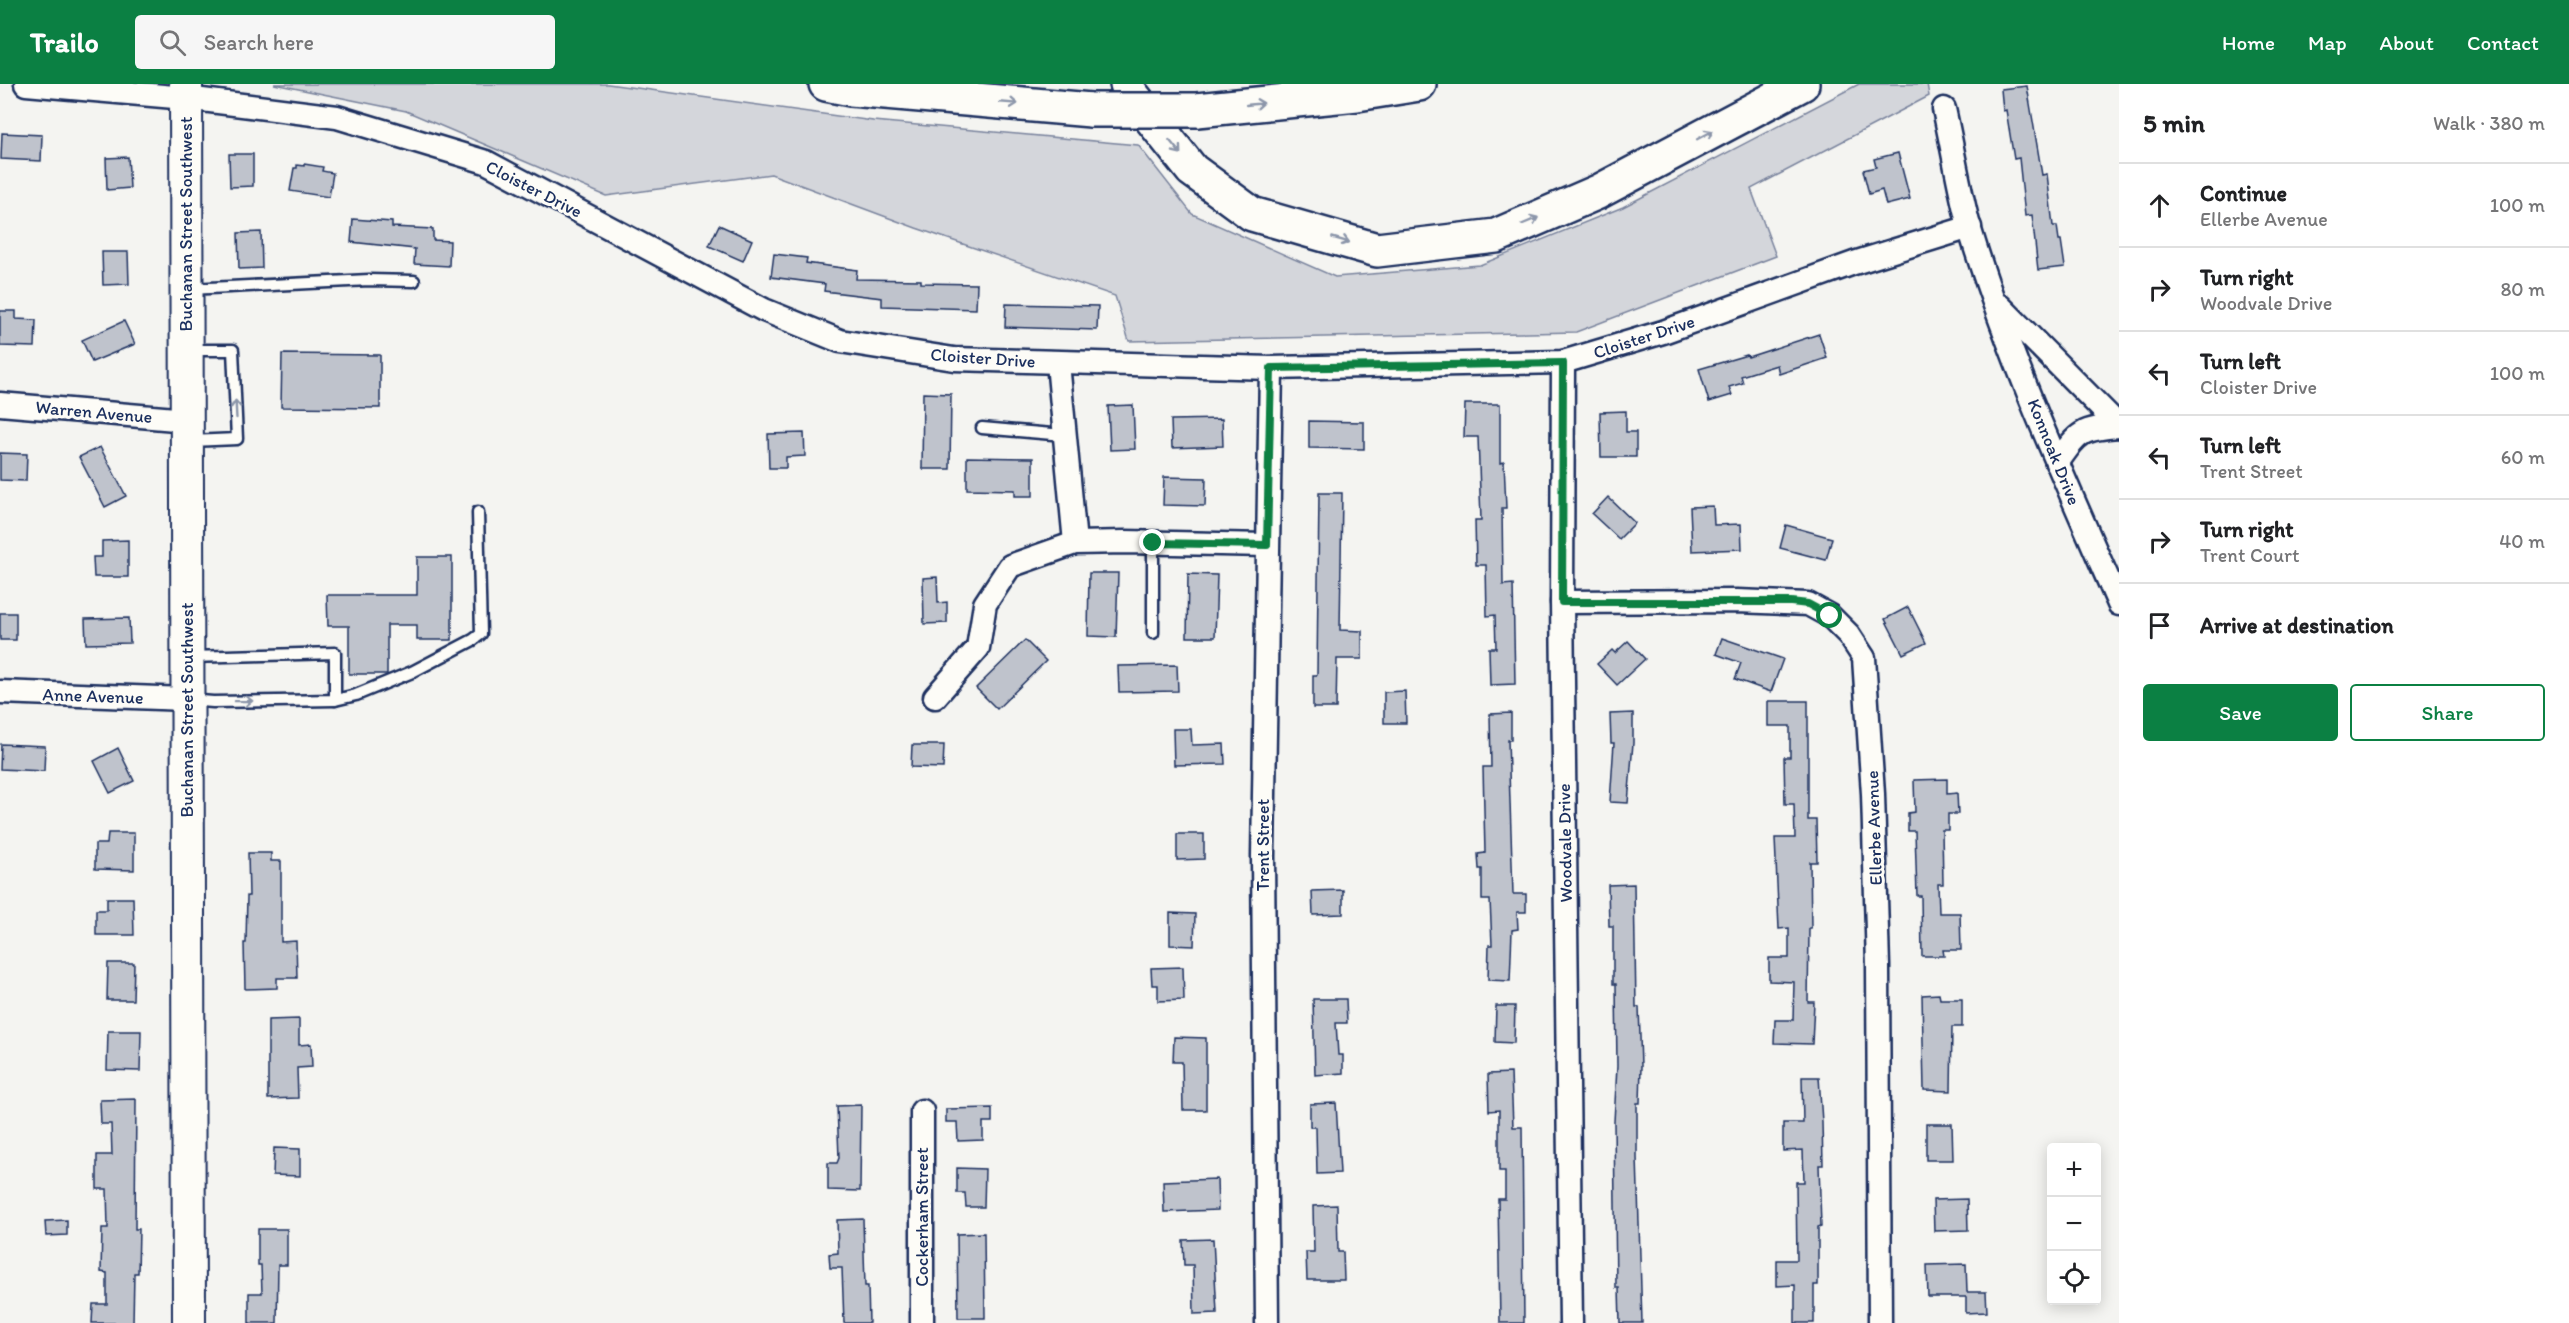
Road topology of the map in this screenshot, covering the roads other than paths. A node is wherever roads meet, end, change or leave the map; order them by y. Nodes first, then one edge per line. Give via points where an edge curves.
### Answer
1 (26, 84) edge
2 (826, 84) edge
3 (1127, 84) edge
4 (1419, 84) edge
5 (1802, 84) edge
6 (186, 91) edge
7 (1944, 109) dead end
8 (1970, 227) junction
9 (414, 281) dead end
10 (187, 289) junction
11 (1993, 299) junction
12 (187, 350) junction
13 (1058, 363) junction
14 (1563, 363) junction
15 (1271, 368) junction
16 (0, 404) edge
17 (2119, 426) edge
18 (982, 428) dead end
19 (188, 431) junction
20 (1064, 435) junction
21 (2057, 463) junction
22 (478, 512) dead end
23 (1074, 535) junction
24 (1153, 543) junction
25 (1267, 545) junction
26 (1562, 602) junction
27 (2119, 604) edge
28 (1153, 633) dead end
29 (186, 657) junction
30 (0, 692) edge
31 (935, 697) dead end
32 (186, 699) junction
33 (336, 700) junction
34 (922, 1112) dead end
35 (189, 1323) edge
36 (922, 1323) edge
37 (1267, 1323) edge
38 (1571, 1323) edge
39 (1880, 1323) edge

1 - 6 street, Cloister Drive
2 -> 4 highway, bridge via 1091,110 1197,110
3 -> 5 highway via 1192,170 1252,214 1377,250 1496,236 1598,192
6 - 10 street, Buchanan Street Southwest
6 - 13 street, Cloister Drive via 336,117 486,162 764,310 840,341 954,359
7 - 8 street, Konnoak Drive
8 - 11 street, Konnoak Drive
8 - 14 street, Cloister Drive
9 - 10 lane
10 - 12 street, Buchanan Street Southwest
11 - 17 street
11 - 21 street, Konnoak Drive
12 - 19 street, Buchanan Street Southwest
19 -> 12 lane via 237,439 233,350
13 - 15 street, Cloister Drive
13 - 20 street
14 - 15 street, Cloister Drive
14 - 26 street, Woodvale Drive
15 - 25 street, Trent Street
16 - 19 street, Warren Avenue
17 - 21 street via 2078,434
18 - 20 lane
19 - 29 street, Buchanan Street Southwest
20 - 23 street
21 - 27 street, Konnoak Drive
22 - 33 lane via 481,634 412,672
23 - 24 street
23 - 31 street via 1010,566 986,604 978,648
24 - 25 street
24 - 28 lane
25 - 37 street, Trent Street via 1263,856
26 - 38 street, Woodvale Drive
26 - 39 street, Ellerbe Avenue via 1808,604 1830,616 1850,635 1864,658 1874,794
29 - 32 street, Buchanan Street Southwest
29 - 33 lane via 336,653
30 - 32 street, Anne Avenue
32 -> 33 lane
32 - 35 street, Buchanan Street Southwest
34 - 36 street, Cockerham Street

